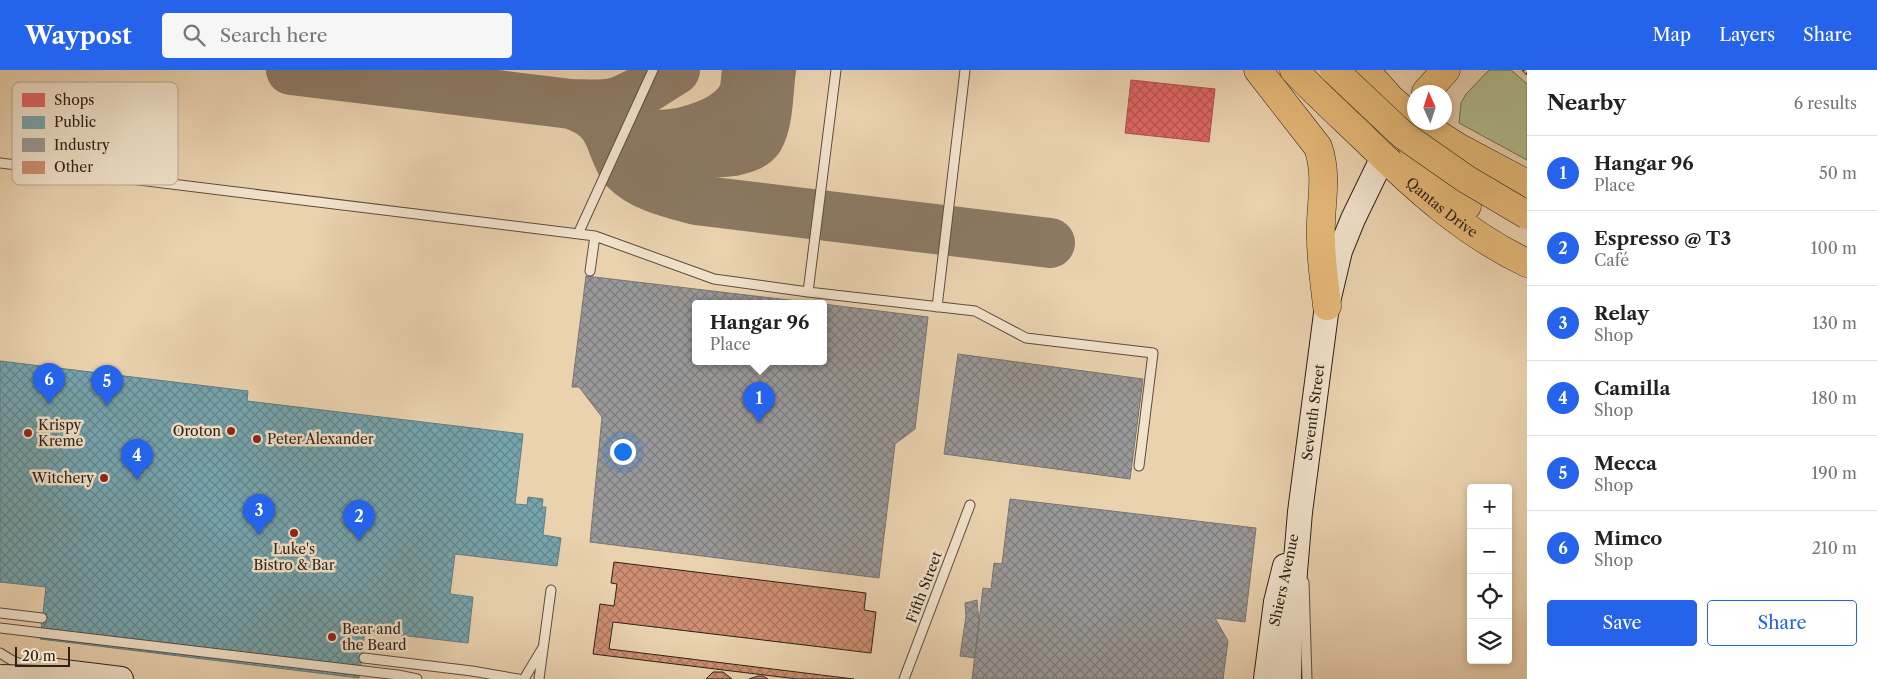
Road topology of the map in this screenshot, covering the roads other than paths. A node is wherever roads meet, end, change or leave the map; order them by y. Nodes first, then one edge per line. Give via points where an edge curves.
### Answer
1 (653, 70) edge
2 (836, 70) edge
3 (966, 70) edge
4 (1258, 70) edge
5 (1294, 70) edge
6 (1334, 70) edge
7 (1365, 70) edge
8 (1446, 70) edge
9 (1432, 85) edge
10 (1407, 111) edge
11 (1407, 122) edge
12 (1411, 130) edge
13 (1434, 130) edge
14 (1374, 148) junction
15 (1527, 184) edge
16 (178, 185) edge
17 (1527, 216) edge
18 (578, 234) junction
19 (595, 236) junction
20 (1527, 248) edge
21 (1527, 263) edge
22 (590, 271) dead end
23 (808, 292) junction
24 (1327, 306) junction
25 (937, 307) junction
26 (1139, 466) dead end
27 (970, 505) dead end
28 (1300, 512) junction
29 (550, 590) dead end
30 (0, 613) edge
31 (42, 618) dead end
32 (1, 628) edge
33 (543, 647) junction
34 (0, 653) edge
35 (364, 658) dead end
36 (51, 675) edge
37 (0, 677) edge
38 (905, 678) edge
39 (121, 679) edge
40 (417, 679) edge
41 (518, 679) edge
42 (524, 679) edge
43 (539, 679) edge
44 (1266, 679) edge
45 (1289, 679) edge
46 (1307, 679) edge

1 - 18 lane
2 - 23 lane
3 - 25 lane
4 - 24 main road via 1318,147 1323,162 1320,239
5 - 14 main road, Qantas Drive
6 - 17 main road, bridge via 1403,135
7 - 10 main road via 1391,99
8 - 9 main road
11 - 14 main road
12 - 20 main road via 1410,137 1418,157 1443,187
13 - 15 main road via 1456,146
14 - 21 main road, Qantas Drive via 1458,222
14 - 24 street, Seventh Street via 1340,251
16 - 18 lane
18 - 19 lane
19 - 22 lane
19 - 23 lane via 714,279
23 - 25 lane
24 - 28 street, Seventh Street
25 - 26 lane via 974,311 1026,338 1153,353
27 - 38 lane, Fifth Street
28 - 44 street, Shiers Avenue via 1276,602
28 - 45 street, Seventh Street
28 - 46 lane
29 - 33 lane
30 - 31 lane
32 - 40 lane
33 - 42 lane
33 - 43 lane
34 - 36 lane
35 - 41 lane
36 - 37 street, bridge
36 - 39 street

